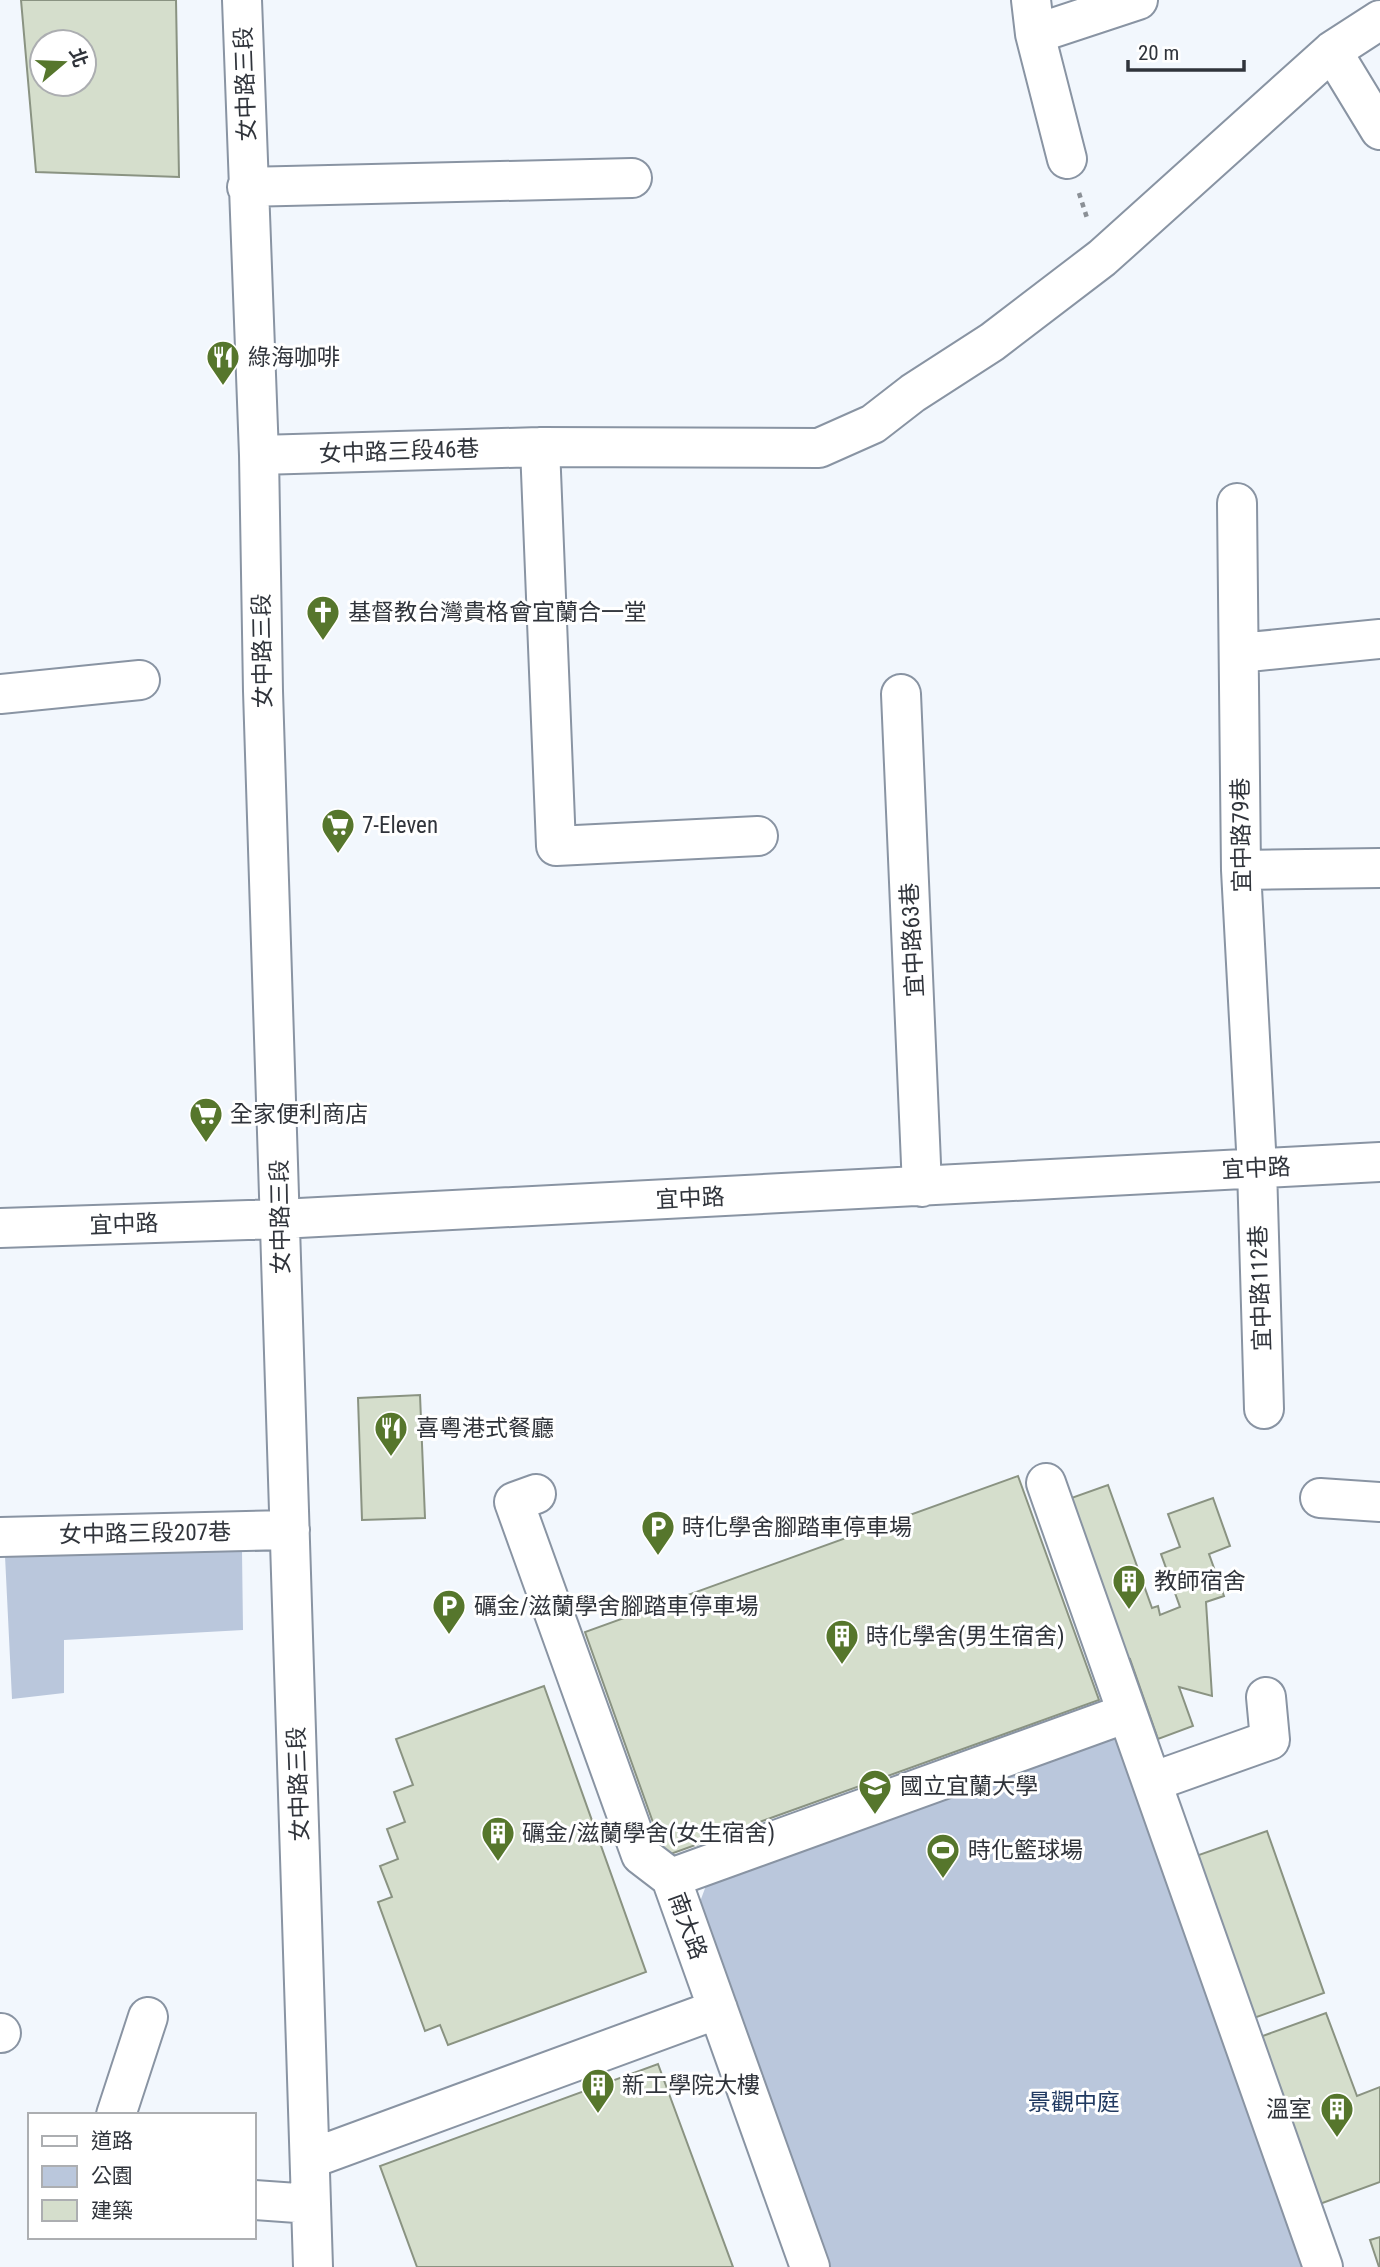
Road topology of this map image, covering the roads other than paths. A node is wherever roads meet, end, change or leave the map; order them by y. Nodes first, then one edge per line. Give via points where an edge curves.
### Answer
1 (242, 0) edge
2 (1138, 0) edge
3 (1033, 17) edge
4 (1380, 20) edge
5 (1332, 51) junction
6 (1380, 131) edge
7 (1067, 159) road end
8 (632, 178) dead end
9 (247, 187) junction
10 (540, 447) junction
11 (259, 455) junction
12 (1237, 503) dead end
13 (1380, 639) edge
14 (1239, 653) junction
15 (140, 680) dead end
16 (0, 694) edge
17 (901, 694) dead end
18 (758, 836) dead end
19 (1380, 868) edge
20 (1241, 870) junction
21 (1380, 1162) edge
22 (1257, 1168) junction
23 (922, 1187) junction
24 (280, 1219) junction
25 (0, 1228) edge
26 (1264, 1409) dead end
27 (1046, 1483) dead end
28 (536, 1494) dead end
29 (1320, 1498) dead end
30 (1380, 1502) edge
31 (290, 1530) junction
32 (0, 1537) edge
33 (1266, 1697) dead end
34 (1127, 1713) junction
35 (1152, 1782) junction
36 (671, 1878) junction
37 (718, 2009) junction
38 (148, 2017) dead end
39 (117, 2113) edge
40 (310, 2159) junction
41 (256, 2200) edge
42 (311, 2204) junction
43 (313, 2267) edge
44 (810, 2267) edge
45 (1323, 2267) edge

1 - 9 street, 女中路三段
2 - 3 street
3 - 7 street
4 - 5 street, 女中路三段46巷
5 - 6 street
5 - 10 street, 女中路三段46巷 via 1101,258 992,342 873,424 819,448
8 - 9 street
9 - 11 street, 女中路三段
10 - 11 street, 女中路三段46巷
10 - 18 street via 556,846
11 - 24 street, 女中路三段
12 - 14 street, 宜中路79巷
13 - 14 street
14 - 20 street, 宜中路79巷
15 - 16 street
17 - 23 street, 宜中路63巷
19 - 20 street
20 - 22 street, 宜中路79巷
21 - 22 street, 宜中路
22 - 23 street, 宜中路
22 - 26 street, 宜中路112巷
23 - 24 street, 宜中路
24 - 25 street, 宜中路
24 - 31 street, 女中路三段
27 - 34 street
28 - 36 street, 南大路 via 514,1502 641,1855
29 - 30 street
31 - 32 street, 女中路三段207巷
31 - 40 street, 女中路三段
33 - 35 street via 1270,1740
34 - 35 street
34 - 36 street
35 - 45 street
36 - 37 street, 南大路
37 - 40 street
37 - 44 street, 南大路
38 - 39 street
40 - 42 street, 女中路三段
41 - 42 street
42 - 43 street, 女中路三段

